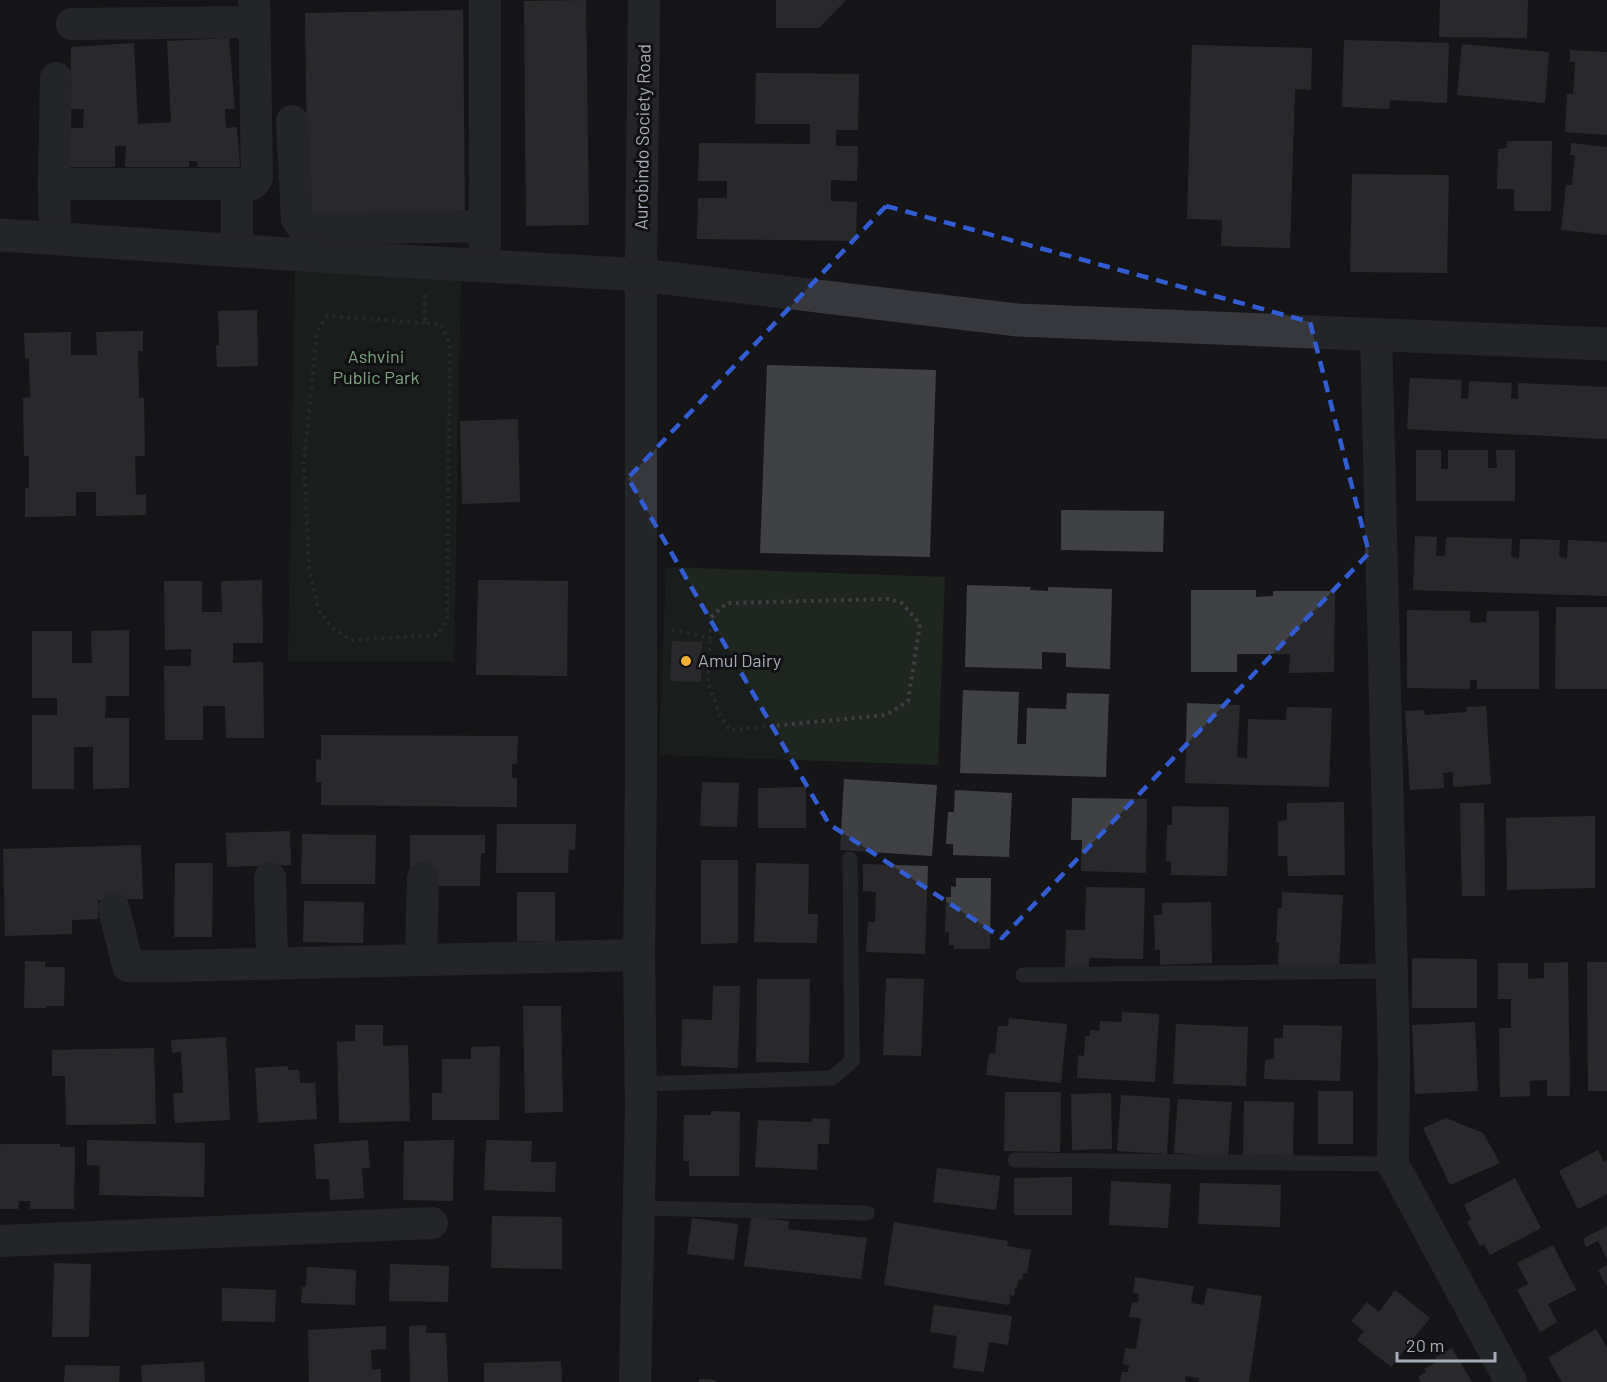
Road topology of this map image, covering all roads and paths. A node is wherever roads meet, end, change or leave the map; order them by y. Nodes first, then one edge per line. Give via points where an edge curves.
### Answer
1 (485, 0) edge
2 (644, 0) edge
3 (254, 11) edge
4 (72, 24) dead end
5 (56, 78) dead end
6 (292, 121) dead end
7 (54, 184) junction
8 (237, 184) junction
9 (484, 226) junction
10 (0, 235) edge
11 (56, 239) junction
12 (349, 243) junction
13 (237, 251) junction
14 (485, 266) junction
15 (641, 274) junction
16 (425, 288) dead end
17 (425, 323) junction
18 (1376, 334) junction
19 (1607, 344) edge
20 (641, 629) junction
21 (710, 638) junction
22 (850, 860) dead end
23 (270, 878) dead end
24 (423, 878) dead end
25 (114, 909) dead end
26 (639, 955) junction
27 (421, 960) junction
28 (272, 964) junction
29 (1392, 971) junction
30 (1023, 975) dead end
31 (641, 1084) junction
32 (1015, 1160) dead end
33 (1392, 1164) junction
34 (638, 1208) junction
35 (867, 1213) dead end
36 (432, 1223) dead end
37 (0, 1241) edge
38 (635, 1382) edge
39 (1511, 1382) edge

1 - 9 street
2 - 15 street, Aurobindo Society Road
3 - 4 street
3 - 8 street via 257,178 252,184
5 - 7 street
6 - 12 street via 297,219 304,229
7 - 8 street
7 - 11 street
8 - 13 street
9 - 12 street
9 - 14 street
10 - 11 street
11 - 13 street
12 - 13 street
12 - 14 street
14 - 15 street
15 - 18 street via 1018,320
15 - 20 street, Aurobindo Society Road
16 - 17 path
17 - 17 path via 441,324 450,346 447,619 437,635 351,640 331,627 318,609 309,567 304,463 317,331 327,316
18 - 19 street
18 - 29 street
20 - 21 path via 664,628
20 - 26 street, Aurobindo Society Road
21 - 21 path via 711,617 728,603 889,599 902,603 920,624 908,701 886,715 729,730 708,683
22 - 31 lane via 852,1061 832,1078
23 - 28 street
24 - 27 street
25 - 28 street via 128,966
26 - 27 street
26 - 31 street, Aurobindo Society Road
27 - 28 street
29 - 30 lane
29 - 33 street
31 - 34 street, Aurobindo Society Road
32 - 33 lane
33 - 39 street
34 - 35 lane
34 - 38 street, Aurobindo Society Road
36 - 37 street

